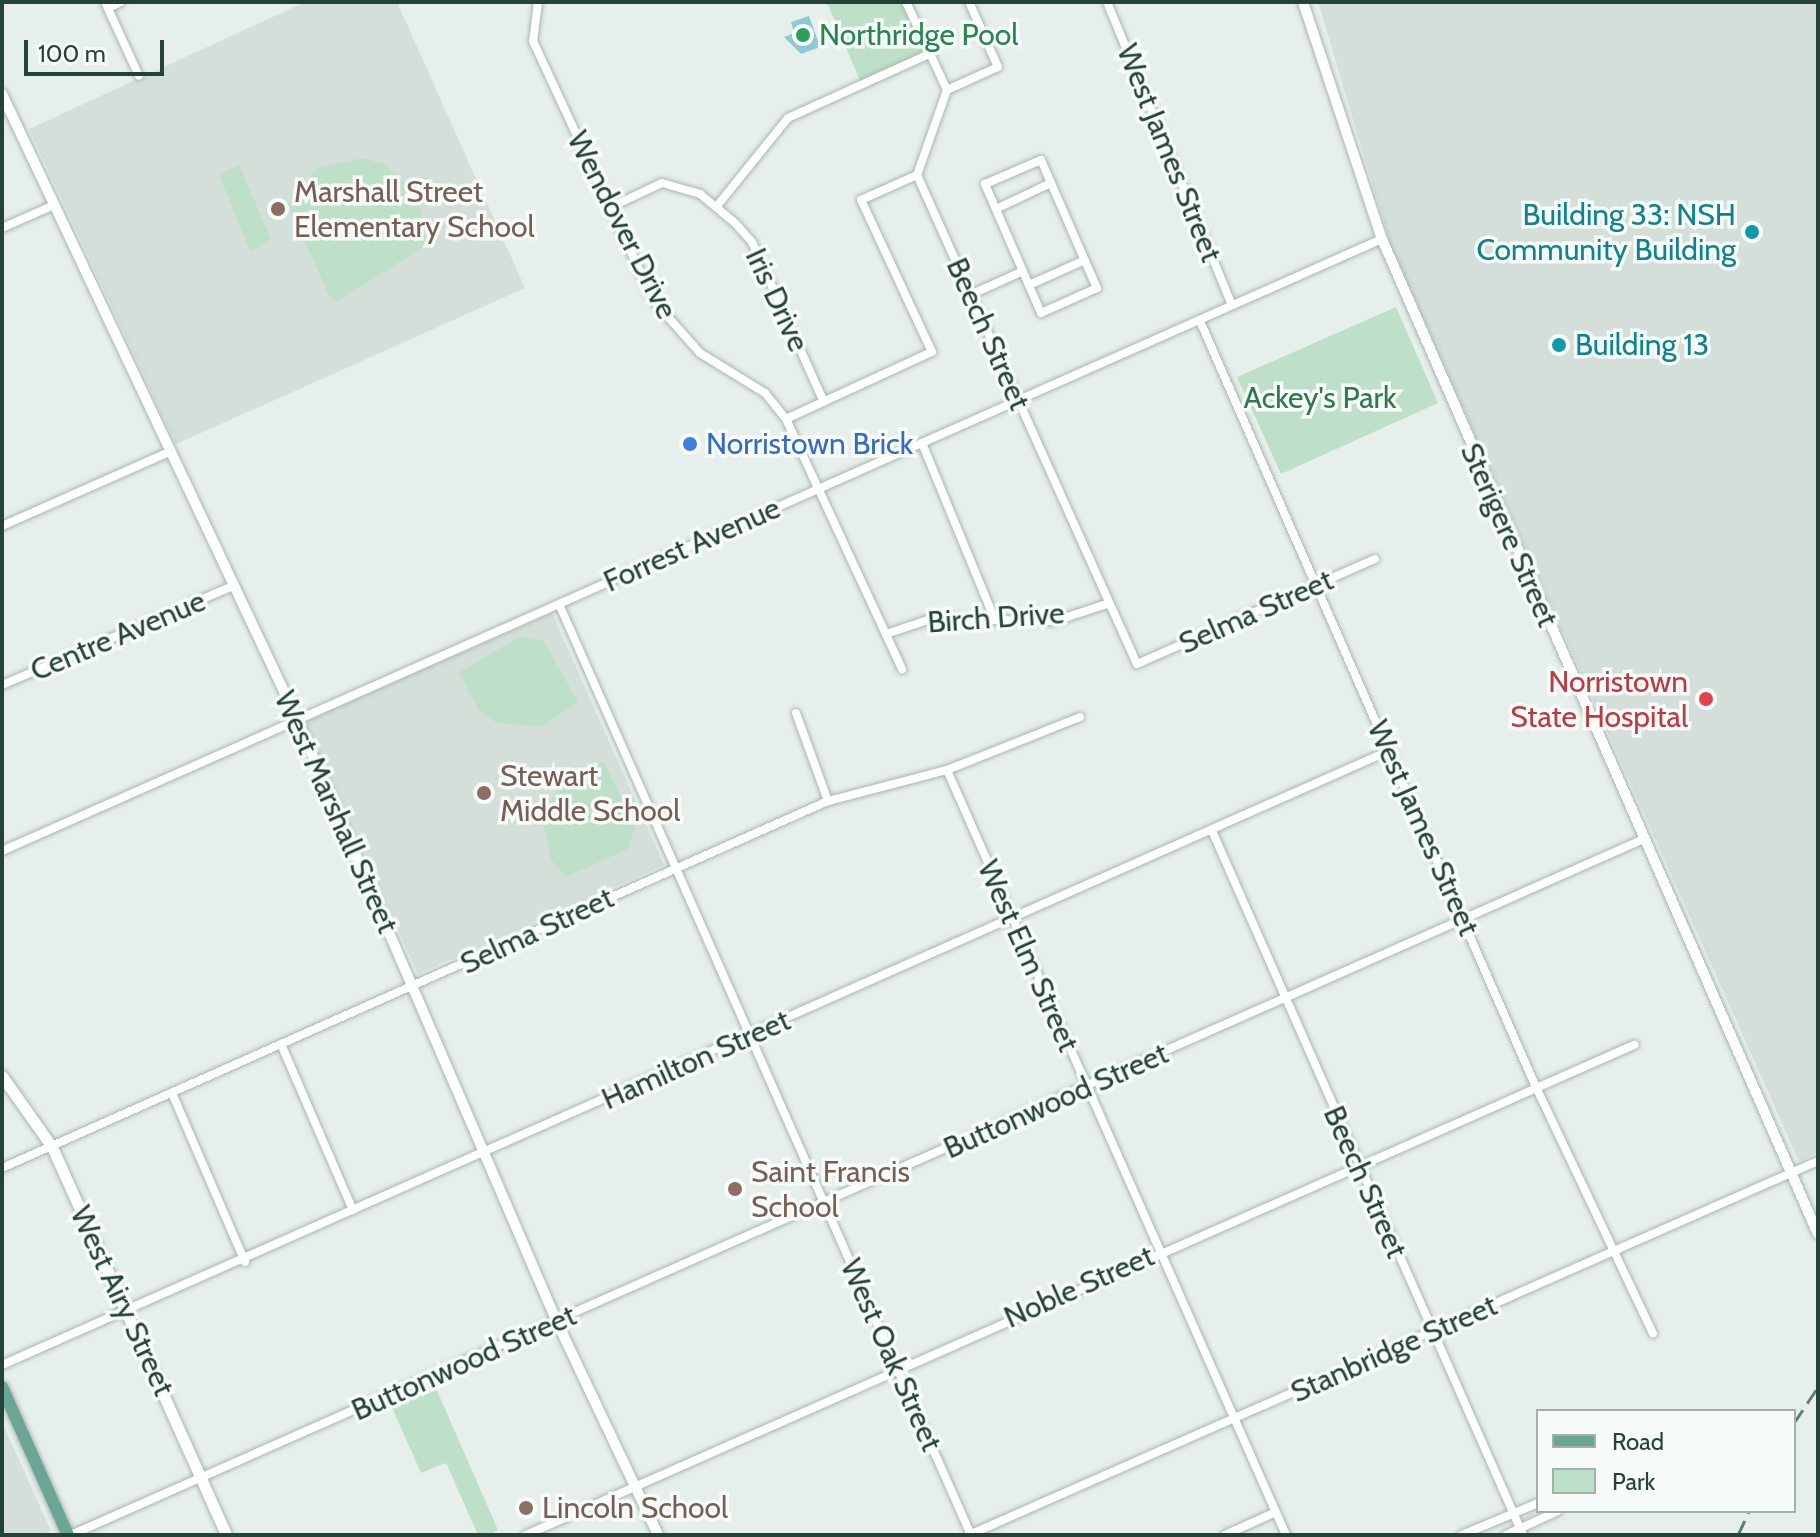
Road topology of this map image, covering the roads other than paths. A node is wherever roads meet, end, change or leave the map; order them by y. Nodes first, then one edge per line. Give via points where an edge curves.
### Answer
1 (121, 2) edge
2 (538, 2) edge
3 (906, 2) edge
4 (969, 2) edge
5 (1107, 2) edge
6 (1303, 2) edge
7 (106, 5) edge
8 (929, 54) junction
9 (139, 76) dead end
10 (947, 90) junction
11 (2, 94) edge
12 (917, 175) junction
13 (1051, 183) junction
14 (54, 205) junction
15 (717, 206) junction
16 (611, 207) junction
17 (996, 209) junction
18 (2, 228) edge
19 (1382, 239) junction
20 (1085, 260) junction
21 (1023, 271) junction
22 (1029, 285) junction
23 (970, 295) junction
24 (1231, 303) junction
25 (1200, 321) junction
26 (1018, 401) junction
27 (824, 402) junction
28 (786, 419) junction
29 (922, 443) junction
30 (169, 452) junction
31 (819, 489) junction
32 (2, 526) edge
33 (1375, 559) dead end
34 (233, 586) junction
35 (1316, 587) junction
36 (559, 604) junction
37 (1107, 604) junction
38 (994, 618) junction
39 (886, 634) junction
40 (1137, 664) joint
41 (902, 669) dead end
42 (2, 685) edge
43 (796, 713) dead end
44 (1080, 717) dead end
45 (297, 719) junction
46 (1388, 751) junction
47 (947, 770) junction
48 (828, 801) junction
49 (1213, 833) junction
50 (1646, 838) junction
51 (2, 851) edge
52 (673, 868) junction
53 (1464, 920) junction
54 (1012, 921) junction
55 (413, 988) junction
56 (1285, 997) junction
57 (748, 1035) junction
58 (281, 1044) junction
59 (1634, 1045) dead end
60 (2, 1076) edge
61 (1535, 1085) junction
62 (1086, 1089) junction
63 (172, 1093) junction
64 (52, 1147) junction
65 (486, 1154) junction
66 (1818, 1161) edge
67 (1360, 1165) junction
68 (2, 1168) edge
69 (1791, 1173) junction
70 (824, 1204) junction
71 (353, 1210) junction
72 (1818, 1234) edge
73 (1162, 1250) junction
74 (1613, 1252) junction
75 (245, 1262) junction
76 (127, 1310) junction
77 (557, 1322) junction
78 (1432, 1332) junction
79 (1653, 1333) dead end
80 (2, 1365) edge
81 (897, 1369) junction
82 (2, 1387) edge
83 (1235, 1420) junction
84 (200, 1477) junction
85 (635, 1486) junction
86 (1536, 1504) edge
87 (1276, 1512) junction
88 (1514, 1513) junction
89 (1555, 1513) edge
90 (1522, 1532) edge
91 (69, 1535) edge
92 (226, 1535) edge
93 (526, 1535) edge
94 (658, 1535) edge
95 (970, 1535) edge
96 (1225, 1535) edge
97 (1286, 1535) edge
98 (1462, 1535) edge
99 (1506, 1535) edge

1 - 7 street
2 - 16 street, Wendover Drive via 533,41
3 - 8 street
4 - 10 street via 998,67
5 - 24 street, West James Street
6 - 19 street, Sterigere Street
7 - 9 street
8 - 10 street
8 - 15 street via 788,118
10 - 12 street
11 - 14 street, West Marshall Street
12 - 23 street, Beech Street
12 - 27 street via 861,200 932,352
13 - 17 street
13 - 17 street via 1041,160 985,184
13 - 20 street
14 - 18 street
14 - 30 street, West Marshall Street
15 - 16 street via 662,183
15 - 27 street, Iris Drive via 752,242
16 - 28 street, Wendover Drive via 668,324 765,393
17 - 21 street
19 - 24 street, Forrest Avenue
19 - 50 street, Sterigere Street
20 - 22 street
20 - 22 street via 1097,288 1069,301 1041,313
21 - 22 street
21 - 23 street
23 - 26 street, Beech Street
24 - 25 street, Forrest Avenue
25 - 26 street, Forrest Avenue
25 - 35 street, West James Street
26 - 29 street, Forrest Avenue
26 - 37 street, Beech Street
27 - 28 street
28 - 31 street, Wendover Drive
29 - 31 street, Forrest Avenue
29 - 38 street
30 - 32 street
30 - 34 street, West Marshall Street
31 - 36 street, Forrest Avenue
31 - 39 street
33 - 35 street, Selma Street
34 - 42 street, Centre Avenue
34 - 45 street, West Marshall Street
35 - 40 street, Selma Street
35 - 46 street, West James Street
36 - 45 street, Forrest Avenue
36 - 52 street, West Oak Street
37 - 38 street, Birch Drive via 1055,621
37 - 40 street, Beech Street
38 - 39 street, Birch Drive via 931,619
39 - 41 street
43 - 48 street
44 - 47 street, Selma Street
45 - 51 street, Forrest Avenue
45 - 55 street, West Marshall Street
46 - 49 street, Hamilton Street
46 - 53 street, West James Street
47 - 48 street, Selma Street
47 - 54 street, West Elm Street
48 - 52 street, Selma Street
49 - 54 street, Hamilton Street
49 - 56 street, Beech Street
50 - 53 street, Buttonwood Street
50 - 69 street, Sterigere Street
52 - 55 street, Selma Street
52 - 57 street, West Oak Street
53 - 56 street, Buttonwood Street
53 - 61 street, West James Street
54 - 57 street, Hamilton Street
54 - 62 street, West Elm Street
55 - 58 street, Selma Street
55 - 65 street, West Marshall Street
56 - 62 street, Buttonwood Street
56 - 67 street, Beech Street
57 - 65 street, Hamilton Street
57 - 70 street, West Oak Street
58 - 63 street, Selma Street
58 - 71 street
59 - 61 street, Noble Street
60 - 64 main road, West Airy Street
61 - 67 street, Noble Street
61 - 74 street, West James Street
62 - 70 street, Buttonwood Street
62 - 73 street, West Elm Street
63 - 64 street, Selma Street
63 - 75 street
64 - 68 street, Selma Street
64 - 76 main road, West Airy Street
65 - 71 street, Hamilton Street
65 - 77 street, West Marshall Street
66 - 69 street, Stanbridge Street
67 - 73 street, Noble Street
67 - 78 street, Beech Street
69 - 72 street, Sterigere Street
69 - 74 street, Stanbridge Street
70 - 77 street, Buttonwood Street
70 - 81 street, West Oak Street
71 - 75 street, Hamilton Street
73 - 81 street, Noble Street
73 - 83 street, West Elm Street
74 - 78 street, Stanbridge Street
74 - 79 street, West James Street
75 - 76 street, Hamilton Street
76 - 80 street, Hamilton Street
76 - 84 main road, West Airy Street
77 - 84 street, Buttonwood Street
77 - 85 street, West Marshall Street
78 - 83 street, Stanbridge Street
78 - 88 street, Beech Street
81 - 85 street, Noble Street
81 - 95 street, West Oak Street
82 - 91 main road
83 - 87 street, West Elm Street
83 - 95 street, Stanbridge Street
84 - 91 street, Buttonwood Street
84 - 92 main road, West Airy Street
85 - 93 street, Noble Street
85 - 94 street, West Marshall Street
86 - 88 street
87 - 96 street
87 - 97 street, West Elm Street
88 - 90 street, Beech Street
88 - 98 street
89 - 90 street
90 - 99 street

